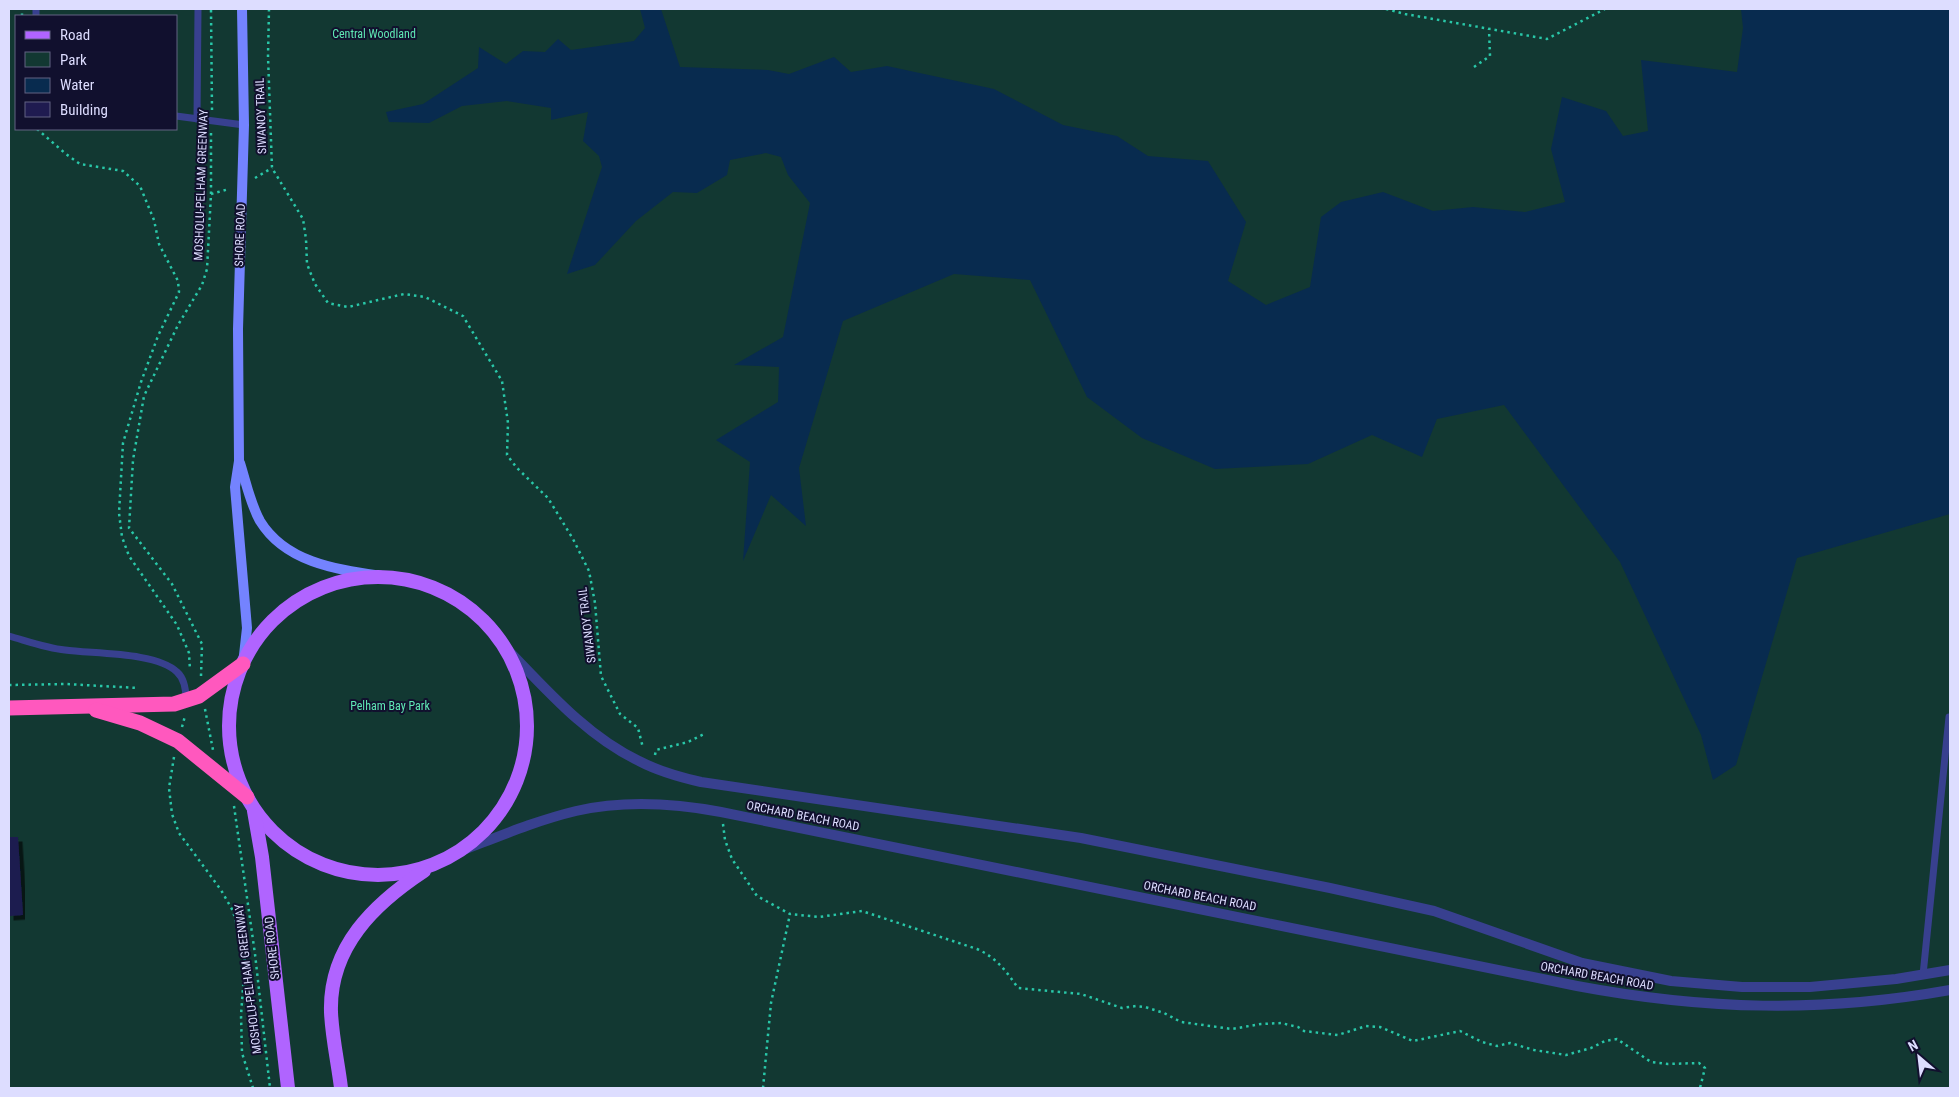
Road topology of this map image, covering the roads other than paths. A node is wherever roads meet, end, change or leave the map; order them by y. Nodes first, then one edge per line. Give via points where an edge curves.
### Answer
1 (198, 9) edge
2 (242, 9) edge
3 (178, 116) edge
4 (198, 118) junction
5 (244, 125) junction
6 (239, 461) junction
7 (388, 577) junction
8 (9, 636) edge
9 (505, 647) junction
10 (242, 664) junction
11 (186, 701) junction
12 (80, 707) junction
13 (9, 708) edge
14 (1949, 717) dead end
15 (245, 803) junction
16 (453, 854) junction
17 (440, 861) junction
18 (1950, 970) edge
19 (1923, 975) junction
20 (1950, 990) edge
21 (288, 1088) edge
22 (341, 1088) edge

1 - 4 lane
2 - 5 main road, SHORE ROAD
3 - 4 lane
4 - 5 lane
5 - 6 main road, SHORE ROAD via 238,329
6 - 7 main road, SHORE ROAD via 255,511 283,546 321,565
6 - 10 main road, SHORE ROAD via 235,487 246,628
7 - 9 main road via 432,587 454,598 476,613
7 - 10 main road via 334,584 297,601 265,629
8 - 11 lane via 64,650 150,659 168,665 178,672 185,686
9 - 16 main road via 525,699 527,728 524,755 516,781 503,806 485,829
9 - 19 street, ORCHARD BEACH ROAD via 581,722 624,753 681,778 1081,838 1378,898 1462,920 1582,963 1644,977 1706,985 1777,987
10 - 11 highway via 199,696
10 - 15 main road via 233,690 229,729 232,759
11 - 12 highway via 161,705
12 - 13 highway
12 - 15 highway via 129,719 178,741
14 - 19 lane
15 - 17 main road via 284,842 307,857 332,867 388,874
15 - 21 main road, SHORE ROAD via 262,857
16 - 17 main road
16 - 20 street, ORCHARD BEACH ROAD via 555,816 619,804 660,804 721,812 1644,998 1743,1006 1800,1006 1871,1002
17 - 22 main road via 372,911 358,928 340,961 332,986 331,1011
18 - 19 street, ORCHARD BEACH ROAD

